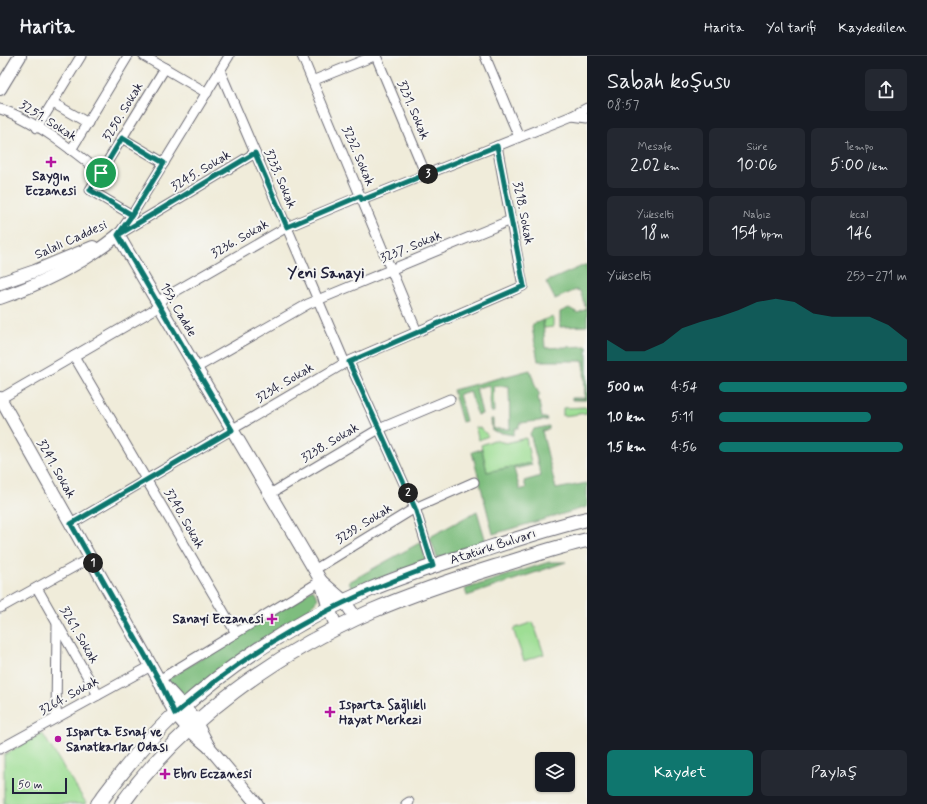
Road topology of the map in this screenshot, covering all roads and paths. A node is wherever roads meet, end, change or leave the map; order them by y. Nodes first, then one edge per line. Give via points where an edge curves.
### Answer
1 (20, 56) edge
2 (81, 56) edge
3 (128, 56) edge
4 (144, 56) edge
5 (302, 56) edge
6 (375, 56) edge
7 (485, 56) edge
8 (230, 57) edge
9 (165, 68) junction
10 (220, 71) junction
11 (312, 81) junction
12 (0, 89) edge
13 (207, 93) junction
14 (53, 103) junction
15 (587, 108) edge
16 (0, 109) edge
17 (572, 116) junction
18 (587, 118) edge
19 (88, 123) junction
20 (37, 128) junction
21 (519, 137) junction
22 (122, 138) junction
23 (497, 146) junction
24 (71, 150) junction
25 (255, 153) junction
26 (164, 163) junction
27 (101, 173) junction
28 (426, 175) junction
29 (361, 198) junction
30 (132, 215) junction
31 (511, 220) junction
32 (287, 227) junction
33 (118, 235) junction
34 (391, 269) junction
35 (0, 283) edge
36 (524, 286) joint
37 (0, 298) edge
38 (318, 300) junction
39 (158, 304) junction
40 (417, 332) junction
41 (74, 356) junction
42 (347, 363) junction
43 (196, 368) junction
44 (0, 399) edge
45 (450, 399) dead end
46 (4, 415) edge
47 (379, 429) junction
48 (232, 430) junction
49 (147, 480) junction
50 (474, 482) dead end
51 (270, 494) junction
52 (415, 508) junction
53 (585, 519) edge
54 (71, 524) junction
55 (587, 540) edge
56 (90, 558) junction
57 (433, 566) junction
58 (314, 570) junction
59 (321, 581) junction
60 (37, 588) junction
61 (344, 601) junction
62 (0, 608) edge
63 (328, 609) junction
64 (356, 618) junction
65 (57, 623) junction
66 (337, 628) junction
67 (236, 633) junction
68 (151, 666) junction
69 (159, 680) junction
70 (98, 695) junction
71 (179, 710) junction
72 (56, 718) junction
73 (193, 726) junction
74 (0, 749) edge
75 (253, 803) edge
76 (98, 804) edge
77 (122, 804) edge

1 - 12 street
2 - 14 street
3 - 19 street
4 - 9 street
5 - 11 street, 3232. Sokak
6 - 11 street
6 - 28 street, 3231. Sokak
7 - 21 street
8 - 10 street
9 - 13 street
9 - 22 street, 3250. Sokak
10 - 13 street
10 - 25 street, 3233. Sokak
11 - 29 street, 3232. Sokak
13 - 26 street
14 - 19 street
14 - 20 street
15 - 17 street, 3236. Sokak
16 - 20 street, 3251. Sokak
17 - 18 street, 3236. Sokak
17 - 21 street, 3236. Sokak
19 - 24 street
20 - 24 street, 3251. Sokak
21 - 23 street, 3236. Sokak
22 - 26 street
22 - 27 street, 3250. Sokak
23 - 28 street, 3236. Sokak
23 - 31 street, 3218. Sokak
24 - 27 street, 3251. Sokak
25 - 32 street, 3233. Sokak
25 - 33 street, 3245. Sokak
26 - 30 street
27 - 30 street, 3250. Sokak via 90,190
28 - 29 street, 3236. Sokak
29 - 32 street, 3236. Sokak
29 - 34 street, 3232. Sokak
30 - 33 street
31 - 34 street, 3237. Sokak
31 - 36 street, 3218. Sokak
32 - 38 street, 3233. Sokak
32 - 39 street, 3236. Sokak
33 - 35 street, Salalı Caddesi via 35,271
33 - 37 street, Salalı Caddesi via 74,265 37,284
33 - 39 street, 153. Cadde
34 - 38 street, 3237. Sokak
34 - 40 street, 3232. Sokak
36 - 40 street, 3234. Sokak
38 - 42 street, 3233. Sokak
38 - 43 street, 3237. Sokak
39 - 41 street, 3236. Sokak
39 - 43 street, 153. Cadde
40 - 42 street, 3234. Sokak
41 - 44 street, 3236. Sokak
41 - 49 street, 3240. Sokak
42 - 47 street, 3233. Sokak
42 - 48 street, 3234. Sokak
43 - 48 street, 153. Cadde
44 - 46 street, 3241. Sokak
45 - 47 street, 3238. Sokak
46 - 54 street, 3241. Sokak
47 - 51 street, 3238. Sokak
47 - 52 street, 3233. Sokak
48 - 49 street, 3234. Sokak
48 - 51 street, 153. Cadde
49 - 54 street, 3234. Sokak
49 - 67 street, 3240. Sokak
50 - 52 street, 3239. Sokak
51 - 58 street, 153. Cadde
52 - 57 street, 3233. Sokak
52 - 58 street, 3239. Sokak
53 - 57 main road, Atatürk Bulvarı
54 - 56 street, 3241. Sokak
55 - 64 main road, Atatürk Bulvarı via 447,582
56 - 60 street
56 - 68 street, 3241. Sokak
57 - 61 main road, Atatürk Bulvarı
58 - 59 street, 153. Cadde
59 - 61 street
59 - 63 street
59 - 67 street
60 - 62 street
60 - 65 street, 3261. Sokak
61 - 63 main road, Atatürk Bulvarı
61 - 64 street
63 - 66 street
63 - 71 main road, Atatürk Bulvarı via 254,654
64 - 66 main road, Atatürk Bulvarı
65 - 70 street, 3261. Sokak
65 - 72 street
66 - 73 main road, Atatürk Bulvarı via 265,670
67 - 69 street
68 - 69 street, 3241. Sokak
68 - 70 street, 3264. Sokak
69 - 71 street, 3241. Sokak
70 - 72 street, 3264. Sokak
71 - 73 street, 3241. Sokak
71 - 76 main road, Atatürk Bulvarı via 118,777
72 - 74 street, 3264. Sokak
73 - 75 street, 3241. Sokak
73 - 77 main road, Atatürk Bulvarı via 140,780

